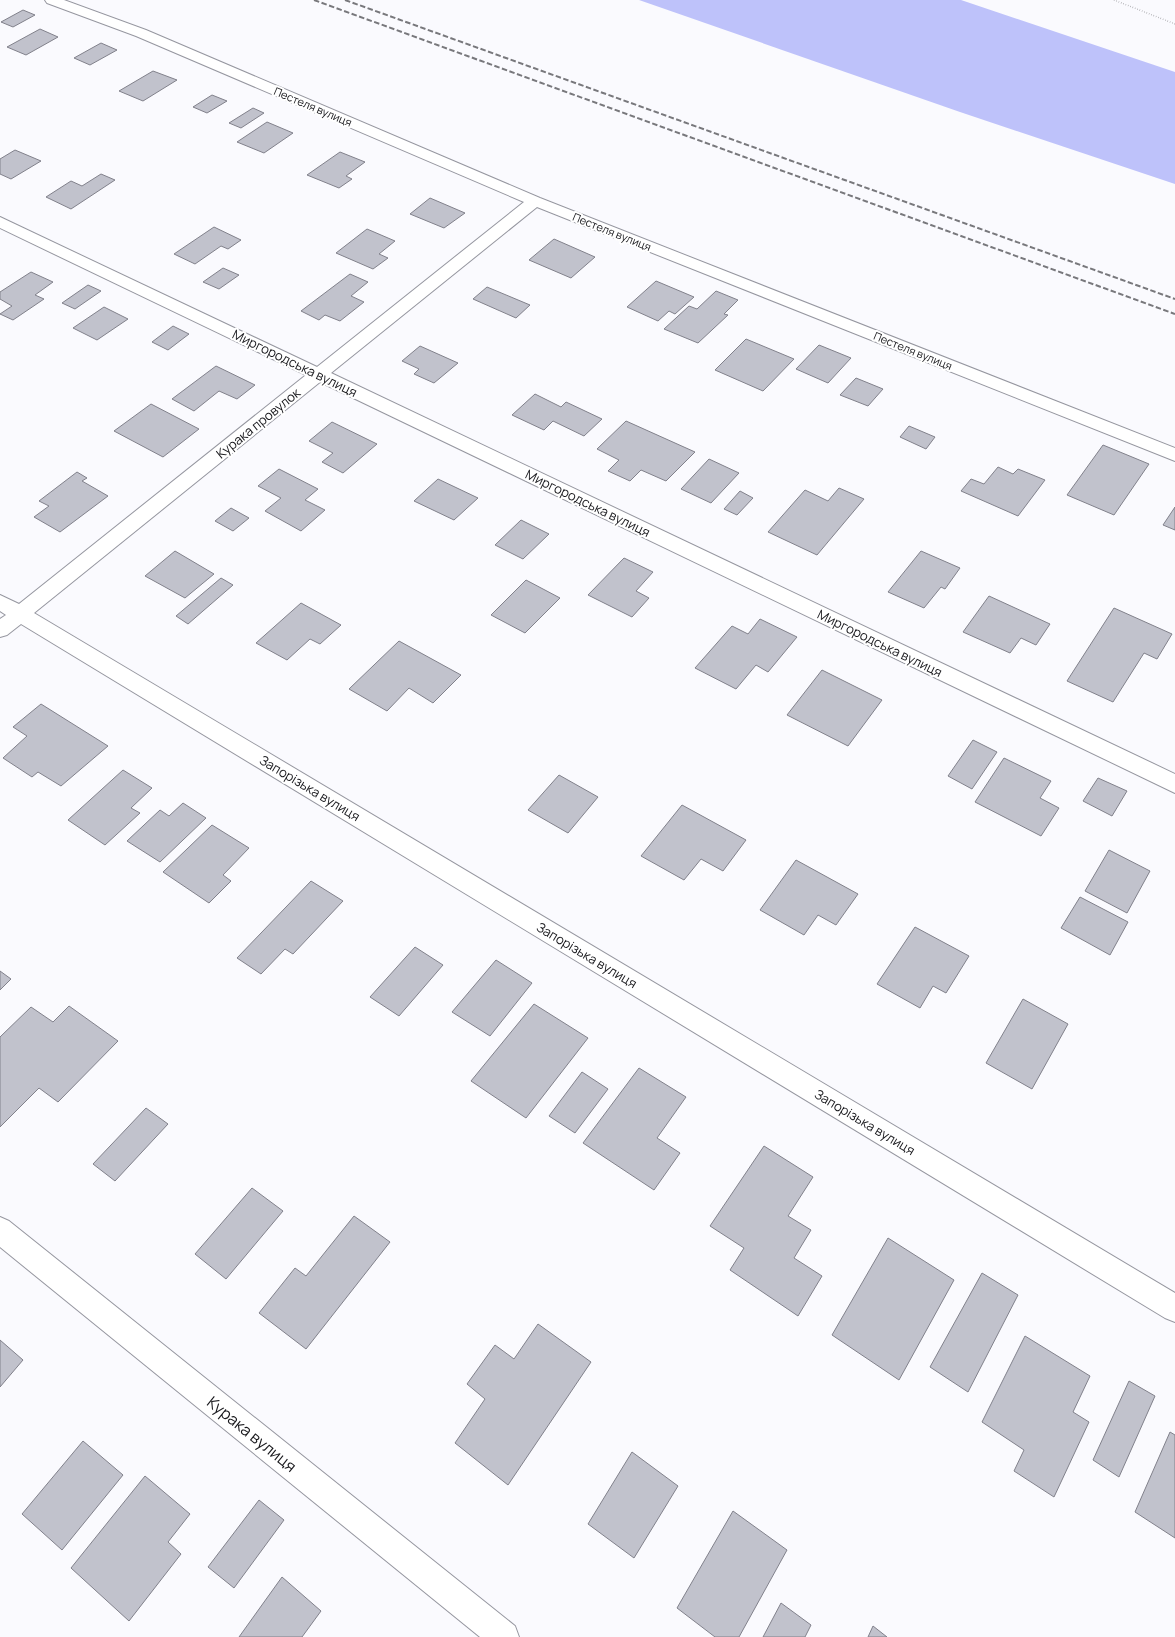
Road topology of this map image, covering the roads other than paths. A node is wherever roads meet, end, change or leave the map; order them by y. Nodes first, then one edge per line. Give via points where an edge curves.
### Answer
1 (52, 0) edge
2 (535, 201) junction
3 (0, 222) edge
4 (319, 375) junction
5 (1175, 455) edge
6 (0, 602) edge
7 (20, 614) junction
8 (0, 630) edge
9 (1175, 784) edge
10 (0, 1230) edge
11 (1175, 1308) edge
12 (504, 1637) edge

1 - 2 street, Пестеля вулиця via 141,33
2 - 4 street, Курака провулок
2 - 5 street, Пестеля вулиця
3 - 4 street, Миргородська вулиця
4 - 7 street, Курака провулок
4 - 9 street, Миргородська вулиця
6 - 7 street, Запорізька вулиця
7 - 8 street, Курака провулок
7 - 11 street, Запорізька вулиця
10 - 12 street, Курака вулиця

